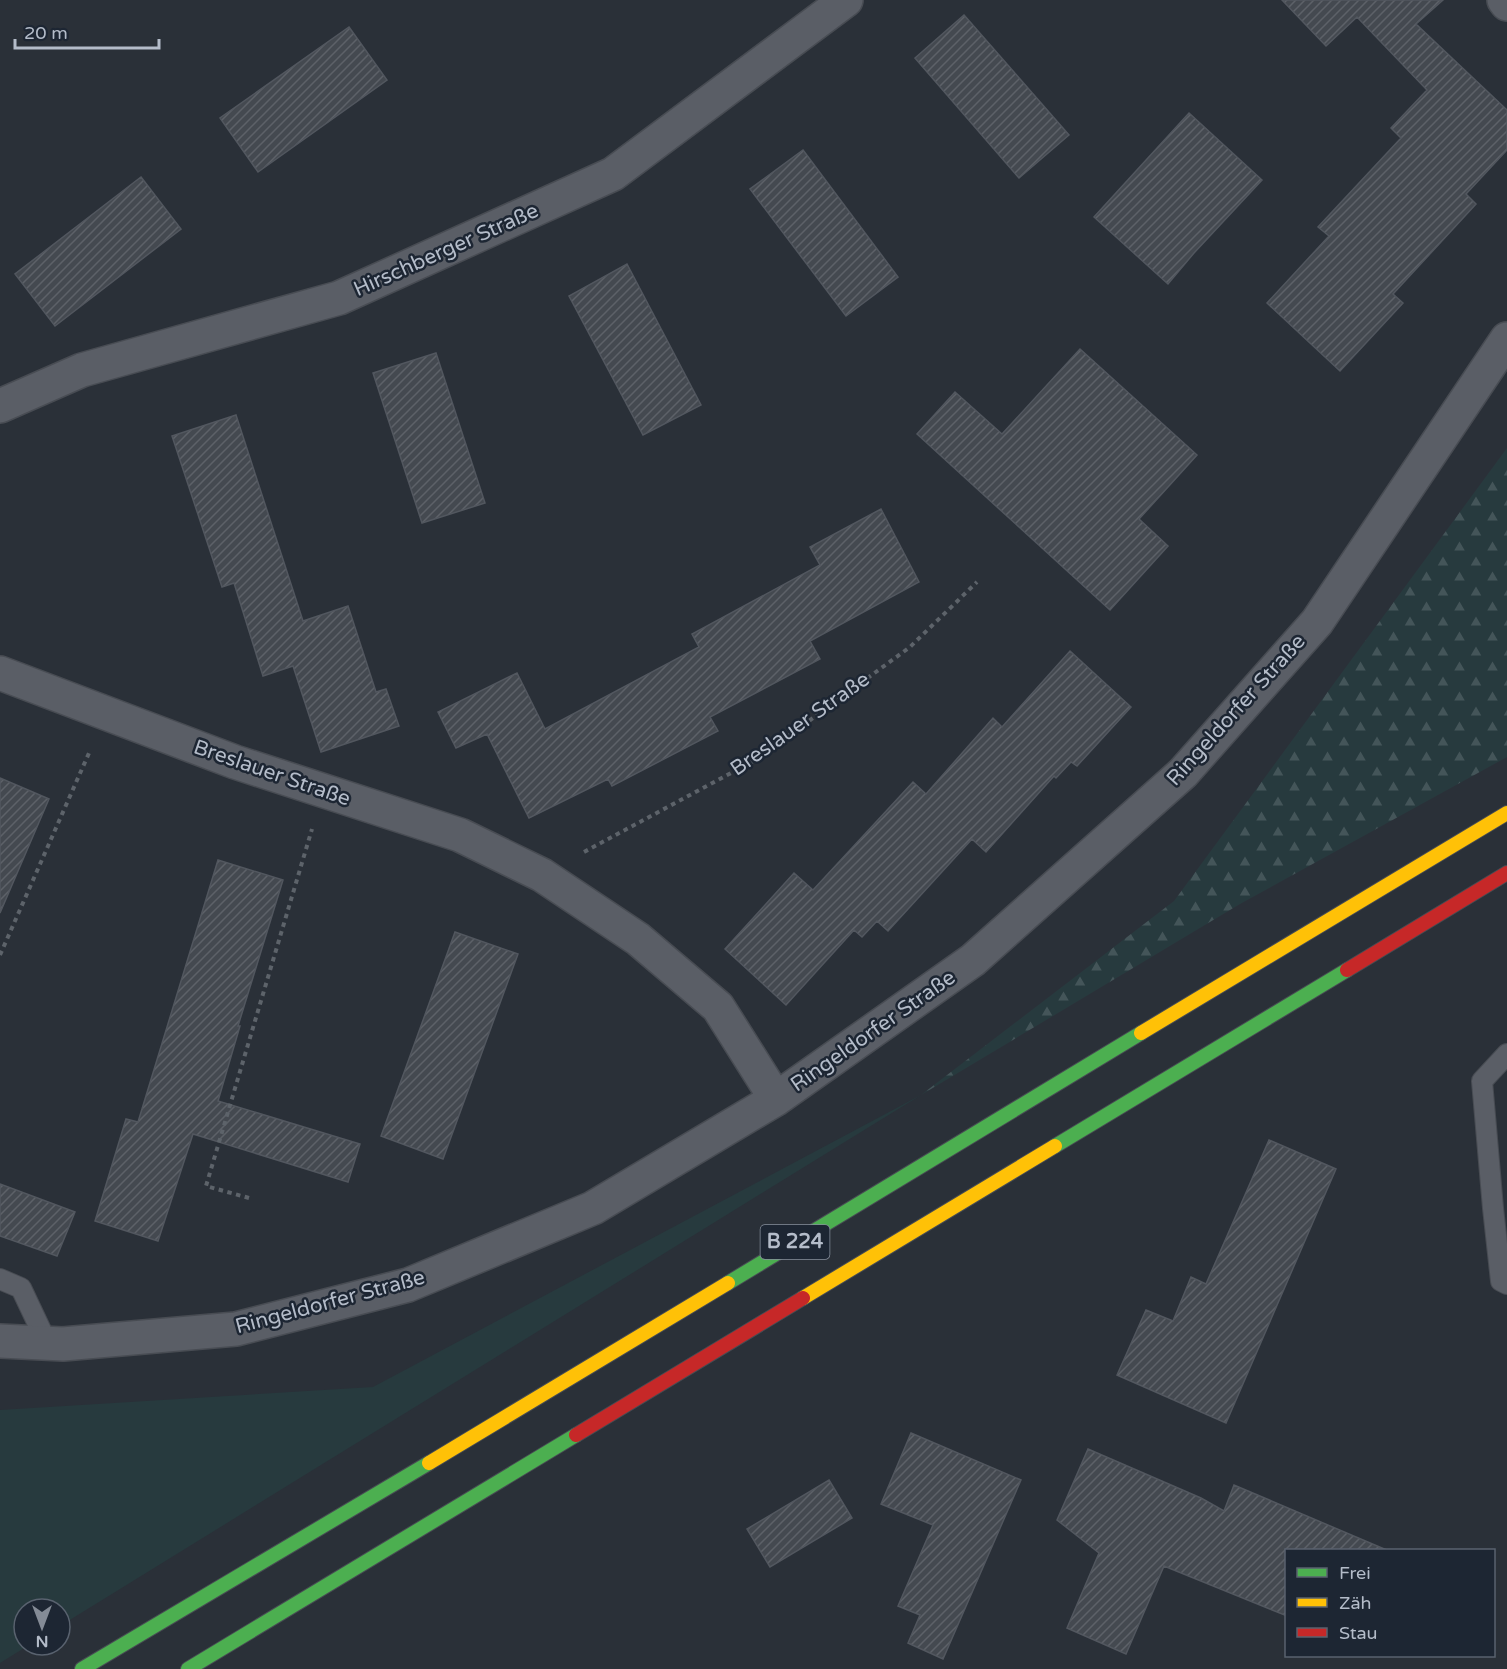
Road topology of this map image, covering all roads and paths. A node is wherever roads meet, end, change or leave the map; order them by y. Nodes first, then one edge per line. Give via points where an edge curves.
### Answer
1 (846, 0) edge
2 (1504, 0) edge
3 (1507, 4) edge
4 (1507, 339) edge
5 (0, 406) edge
6 (977, 582) dead end
7 (0, 673) edge
8 (106, 714) junction
9 (324, 791) junction
10 (1507, 813) edge
11 (1507, 873) edge
12 (542, 875) junction
13 (0, 955) edge
14 (1507, 1054) edge
15 (776, 1099) junction
16 (249, 1198) dead end
17 (0, 1279) edge
18 (1507, 1284) edge
19 (0, 1341) edge
20 (47, 1343) junction
21 (82, 1669) edge
22 (188, 1669) edge

1 - 5 street, Hirschberger Straße via 613,174 339,298 82,370
2 - 3 street
4 - 15 street, Ringeldorfer Straße via 1317,622 1183,773 973,960
6 - 12 path, Breslauer Straße via 910,647 757,759
7 - 8 street, Breslauer Straße
8 - 9 street, Breslauer Straße
8 - 13 path
9 - 12 street, Breslauer Straße via 460,835
9 - 16 path via 206,1186
10 - 21 highway, B 224
11 - 22 highway, B 224
12 - 15 street, Breslauer Straße via 638,939 718,1007
14 - 18 lane via 1482,1081 1501,1281
15 - 20 street, Ringeldorfer Straße via 593,1208 408,1285 236,1329
17 - 20 lane via 21,1288
19 - 20 street, Ringeldorfer Straße

